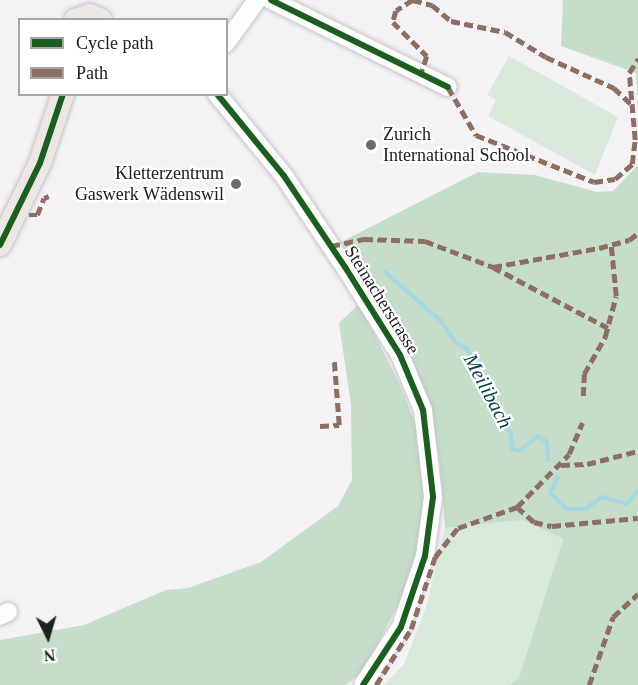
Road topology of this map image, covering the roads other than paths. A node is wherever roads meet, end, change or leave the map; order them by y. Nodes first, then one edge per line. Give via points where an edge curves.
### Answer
1 (257, 0) edge
2 (271, 0) edge
3 (228, 40) edge
4 (448, 87) dead end
5 (62, 96) edge
6 (219, 96) edge
7 (0, 245) edge
8 (363, 685) edge

1 - 3 street
2 - 4 street
5 - 7 main road via 40,163
6 - 8 street, Steinacherstrasse via 284,176 345,267 400,355 423,410 433,497 425,556 401,627

